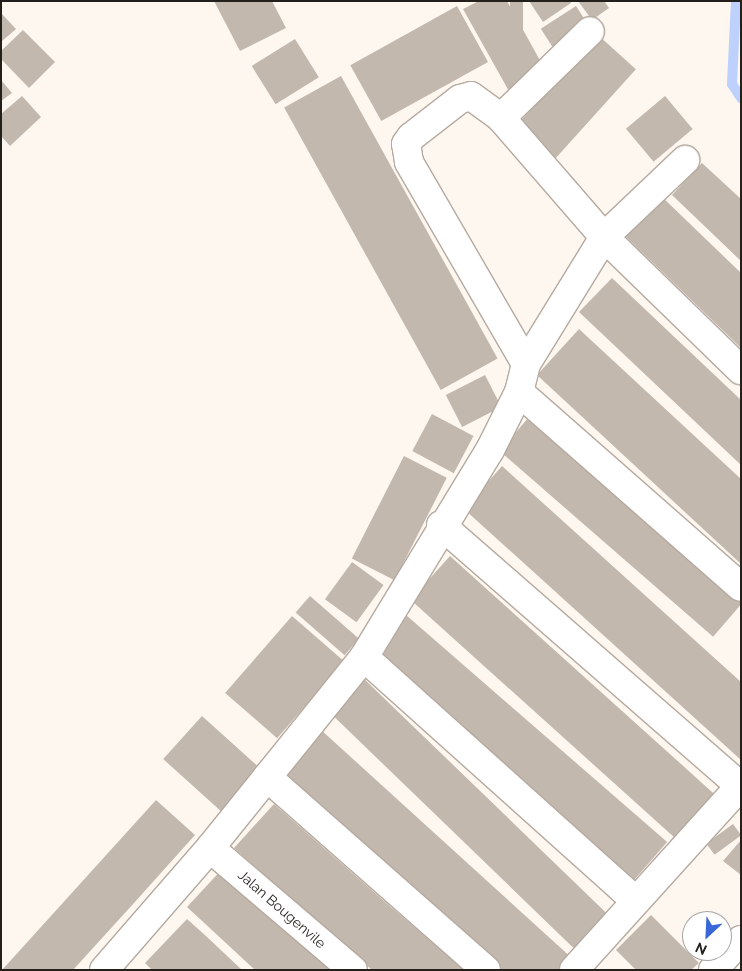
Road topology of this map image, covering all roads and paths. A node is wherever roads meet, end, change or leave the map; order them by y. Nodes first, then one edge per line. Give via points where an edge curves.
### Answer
1 (590, 32) dead end
2 (501, 118) junction
3 (685, 160) dead end
4 (604, 237) junction
5 (526, 364) junction
6 (741, 370) edge
7 (519, 392) junction
8 (441, 525) junction
9 (741, 587) edge
10 (364, 657) junction
11 (267, 777) junction
12 (740, 785) edge
13 (210, 848) junction
14 (636, 901) junction
15 (741, 940) edge
16 (118, 965) edge
17 (589, 965) edge
18 (353, 970) edge
19 (486, 970) edge
20 (713, 970) edge

1 - 2 street
2 - 4 street
2 - 5 street via 478,98 460,99 406,144 409,162
3 - 4 street
4 - 5 street
4 - 6 street
5 - 7 street
7 - 8 street via 490,450
7 - 9 street
8 - 10 street
8 - 12 street
10 - 11 street
10 - 14 street
11 - 13 street
11 - 19 street
12 - 14 street
13 - 16 street
13 - 18 street, Jalan Bougenvile
14 - 17 street
15 - 20 street

